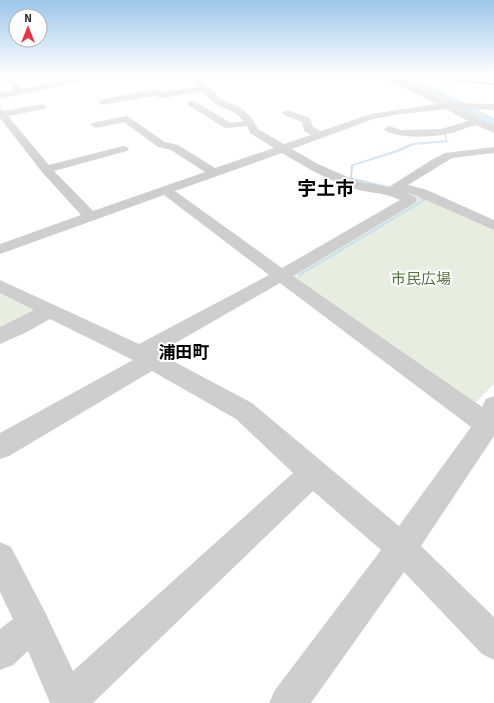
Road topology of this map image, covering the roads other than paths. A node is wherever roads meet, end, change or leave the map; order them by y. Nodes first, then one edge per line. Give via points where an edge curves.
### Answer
1 (31, 108) edge
2 (199, 108) edge
3 (233, 108) edge
4 (437, 108) edge
5 (459, 108) edge
6 (1, 113) edge
7 (287, 113) dead end
8 (476, 121) junction
9 (250, 123) junction
10 (96, 125) dead end
11 (389, 129) dead end
12 (494, 130) edge
13 (320, 135) junction
14 (281, 148) junction
15 (123, 149) dead end
16 (494, 150) edge
17 (46, 169) junction
18 (213, 172) junction
19 (395, 189) junction
20 (165, 190) junction
21 (91, 217) junction
22 (494, 226) edge
23 (0, 249) edge
24 (280, 276) junction
25 (0, 286) edge
26 (50, 310) junction
27 (0, 336) edge
28 (145, 357) junction
29 (491, 415) edge
30 (0, 447) edge
31 (312, 473) junction
32 (402, 548) junction
33 (0, 558) edge
34 (33, 624) junction
35 (494, 642) edge
36 (0, 652) edge
37 (69, 702) edge
38 (288, 703) edge

1 - 6 street
2 - 9 street via 229,126
3 - 9 street
4 - 13 street via 371,117
5 - 8 street
6 - 17 street
7 - 13 street via 307,120 308,129
8 - 11 street via 442,132 400,133
8 - 12 street
9 - 14 street via 254,130
10 - 18 street via 126,119 162,145 174,147
13 - 14 street
14 - 18 street
14 - 19 street via 314,167 356,186
15 - 17 street
16 - 19 street via 449,155
17 - 21 street
18 - 20 street
19 - 22 street via 422,193
19 - 24 street via 410,200
20 - 21 street
20 - 24 street
21 - 23 street
24 - 28 street
24 - 29 street
25 - 26 street
26 - 27 street via 20,328
26 - 28 street
28 - 30 street
28 - 31 street via 244,411
29 - 32 street
31 - 32 street
31 - 37 street
32 - 35 street
32 - 38 street
33 - 34 street
34 - 36 street
34 - 37 street

